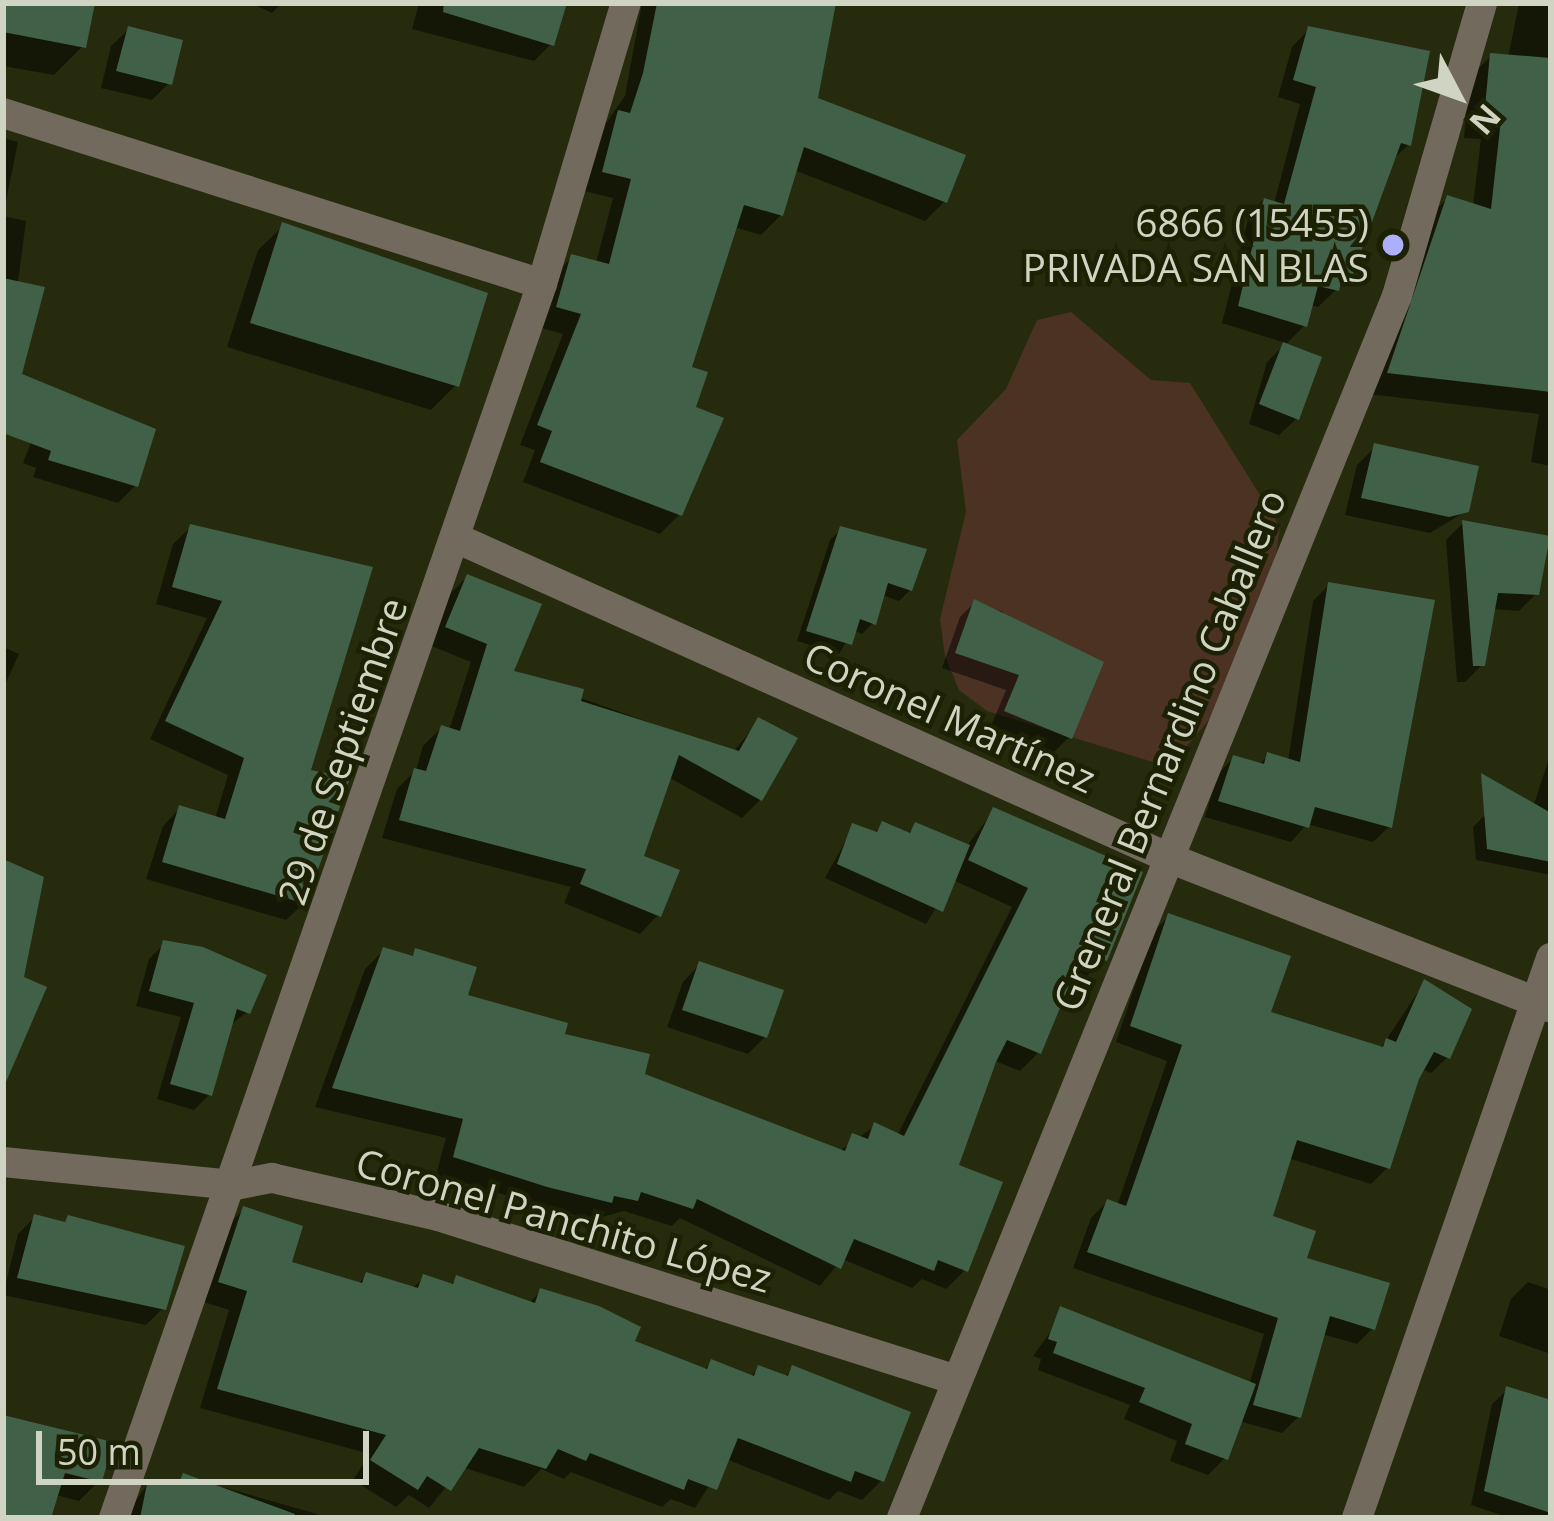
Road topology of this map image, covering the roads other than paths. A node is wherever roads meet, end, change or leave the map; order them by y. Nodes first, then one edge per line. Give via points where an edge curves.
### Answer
1 (626, 3) edge
2 (1482, 3) edge
3 (3, 113) edge
4 (542, 284) junction
5 (456, 538) junction
6 (1168, 858) junction
7 (1551, 958) edge
8 (1543, 1005) edge
9 (3, 1162) edge
10 (235, 1185) junction
11 (953, 1379) junction
12 (114, 1518) edge
13 (902, 1518) edge
14 (1357, 1518) edge

1 - 4 street, 29 de Septiembre
2 - 6 street, Greneral Bernardino Caballero via 1397,296
3 - 4 street
4 - 5 street, 29 de Septiembre
5 - 6 street, Coronel Martínez
5 - 10 street, 29 de Septiembre
6 - 8 street, Coronel Martínez
6 - 11 street, Greneral Bernardino Caballero
7 - 8 street
8 - 14 street
9 - 10 street, Coronel Panchito López
10 - 11 street, Coronel Panchito López via 272,1178 438,1216
10 - 12 street, 29 de Septiembre
11 - 13 street, Greneral Bernardino Caballero

